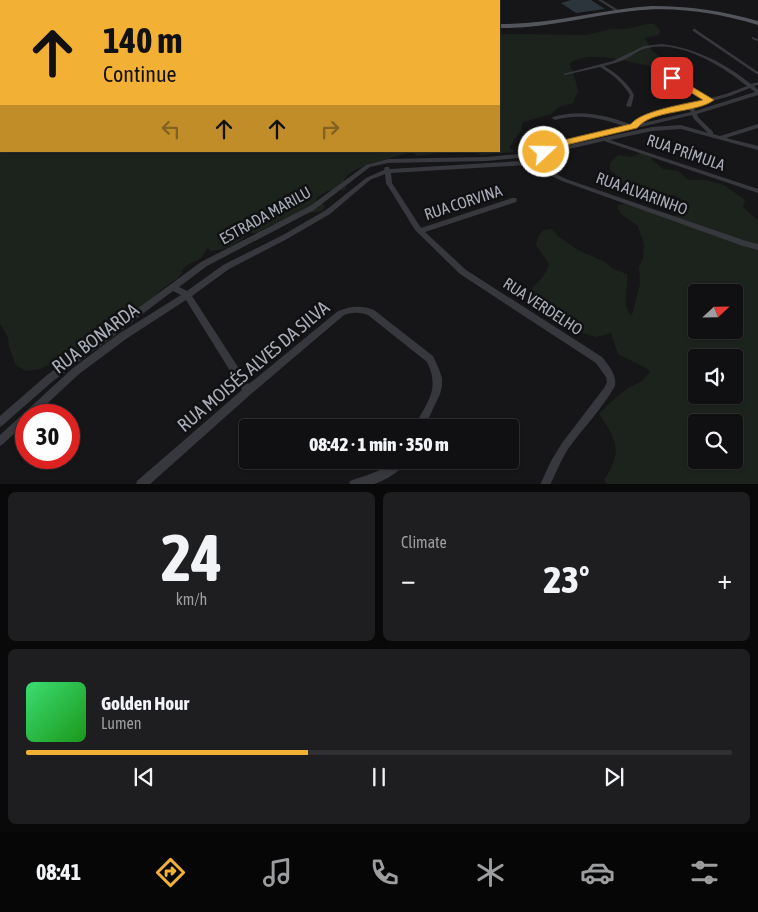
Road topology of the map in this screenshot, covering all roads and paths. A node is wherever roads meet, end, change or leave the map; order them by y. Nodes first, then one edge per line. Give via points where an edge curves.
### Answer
1 (600, 0) edge
2 (618, 11) junction
3 (758, 22) edge
4 (500, 26) edge
5 (694, 30) dead end
6 (600, 66) junction
7 (565, 74) dead end
8 (758, 74) edge
9 (672, 78) dead end
10 (758, 83) edge
11 (751, 86) junction
12 (758, 93) edge
13 (710, 100) junction
14 (629, 106) dead end
15 (692, 109) junction
16 (555, 118) dead end
17 (632, 126) junction
18 (758, 126) edge
19 (712, 134) junction
20 (722, 137) junction
21 (605, 140) junction
22 (557, 147) junction
23 (758, 148) edge
24 (520, 156) junction
25 (388, 160) junction
26 (528, 163) junction
27 (386, 171) junction
28 (758, 191) edge
29 (514, 200) dead end
30 (420, 231) junction
31 (758, 247) edge
32 (173, 287) junction
33 (186, 295) junction
34 (248, 391) junction
35 (40, 404) edge
36 (423, 419) edge
37 (0, 422) edge
38 (15, 427) edge
39 (0, 441) edge
40 (392, 469) edge
41 (141, 484) edge
42 (354, 484) edge
43 (545, 484) edge

1 - 2 street
2 - 3 main road via 647,8 698,10
2 - 4 main road
5 - 8 street
6 - 7 street
6 - 11 street via 648,46 678,46 698,54
6 - 14 street via 624,82 632,95
9 - 13 street
10 - 11 street
11 - 12 street
11 - 13 street
12 - 15 street, ESTRADA MARILU
13 - 15 street
15 - 17 street, ESTRADA MARILU
15 - 19 street
16 - 17 street via 566,113 577,114
17 - 22 street, ESTRADA MARILU
18 - 20 street
19 - 20 street
19 - 21 street via 666,127
20 - 23 street
21 - 22 street
21 - 28 street, RUA PRÍMULA
22 - 24 street, ESTRADA MARILU
24 - 25 street, ESTRADA MARILU
24 - 26 street, RUA ALVARINHO
25 - 27 street
25 - 32 street, ESTRADA MARILU via 368,166 312,208 204,264
26 - 27 street
26 - 31 street, RUA ALVARINHO via 564,180
27 - 30 street, RUA VERDELHO via 389,183
27 - 33 street, RUA BONARDA via 368,178 328,212 226,267
29 - 30 street, RUA CORVINA
30 - 43 street, RUA VERDELHO via 463,272 599,360 610,375 612,383 605,396 565,447
32 - 33 street
32 - 37 street, ESTRADA MARILU via 50,378
33 - 34 street
33 - 35 street, RUA BONARDA via 76,370
34 - 36 street, RUA MOISÉS ALVES DA SILVA via 342,313 361,308 371,312 430,359 437,369 439,381
34 - 41 street, RUA MOISÉS ALVES DA SILVA
38 - 39 street, RUA BONARDA
40 - 42 street

